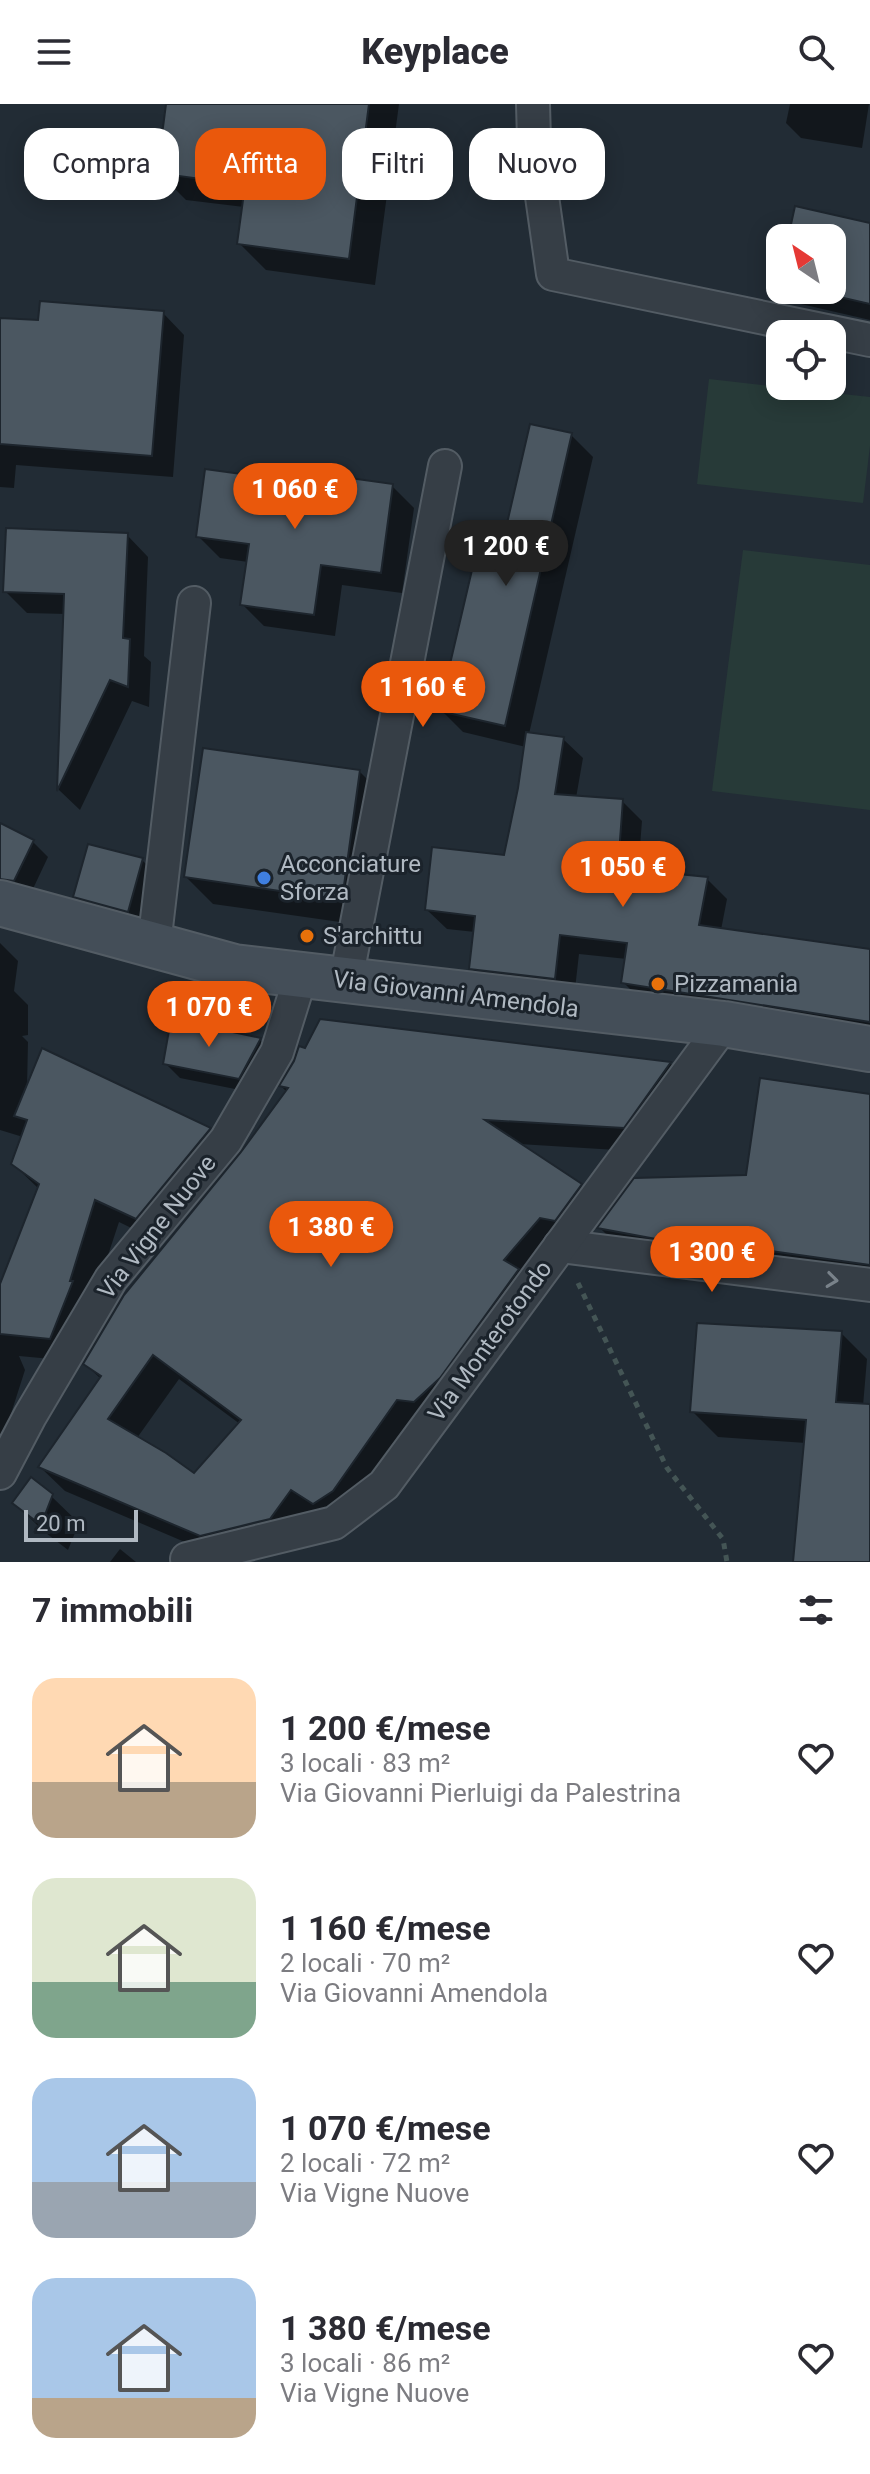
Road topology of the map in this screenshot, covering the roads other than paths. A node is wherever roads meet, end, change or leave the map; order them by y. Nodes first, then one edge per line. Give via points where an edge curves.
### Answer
1 (533, 104) edge
2 (870, 340) edge
3 (445, 466) dead end
4 (194, 603) dead end
5 (0, 903) edge
6 (154, 945) junction
7 (301, 975) junction
8 (346, 980) junction
9 (724, 1024) junction
10 (870, 1049) edge
11 (560, 1246) junction
12 (870, 1285) edge
13 (2, 1466) edge
14 (187, 1559) dead end

1 - 2 street via 553,274
3 - 8 street
4 - 6 street
5 - 6 main road, Via Giovanni Amendola
6 - 7 main road, Via Giovanni Amendola via 234,967
7 - 8 main road, Via Giovanni Amendola
7 - 13 street, Via Vigne Nuove via 277,1052 226,1140 111,1279
8 - 9 main road, Via Giovanni Amendola
9 - 10 main road, Via Giovanni Amendola
9 - 11 street, Via Monterotondo
11 -> 12 street
11 - 14 street, Via Monterotondo via 384,1485 334,1523

